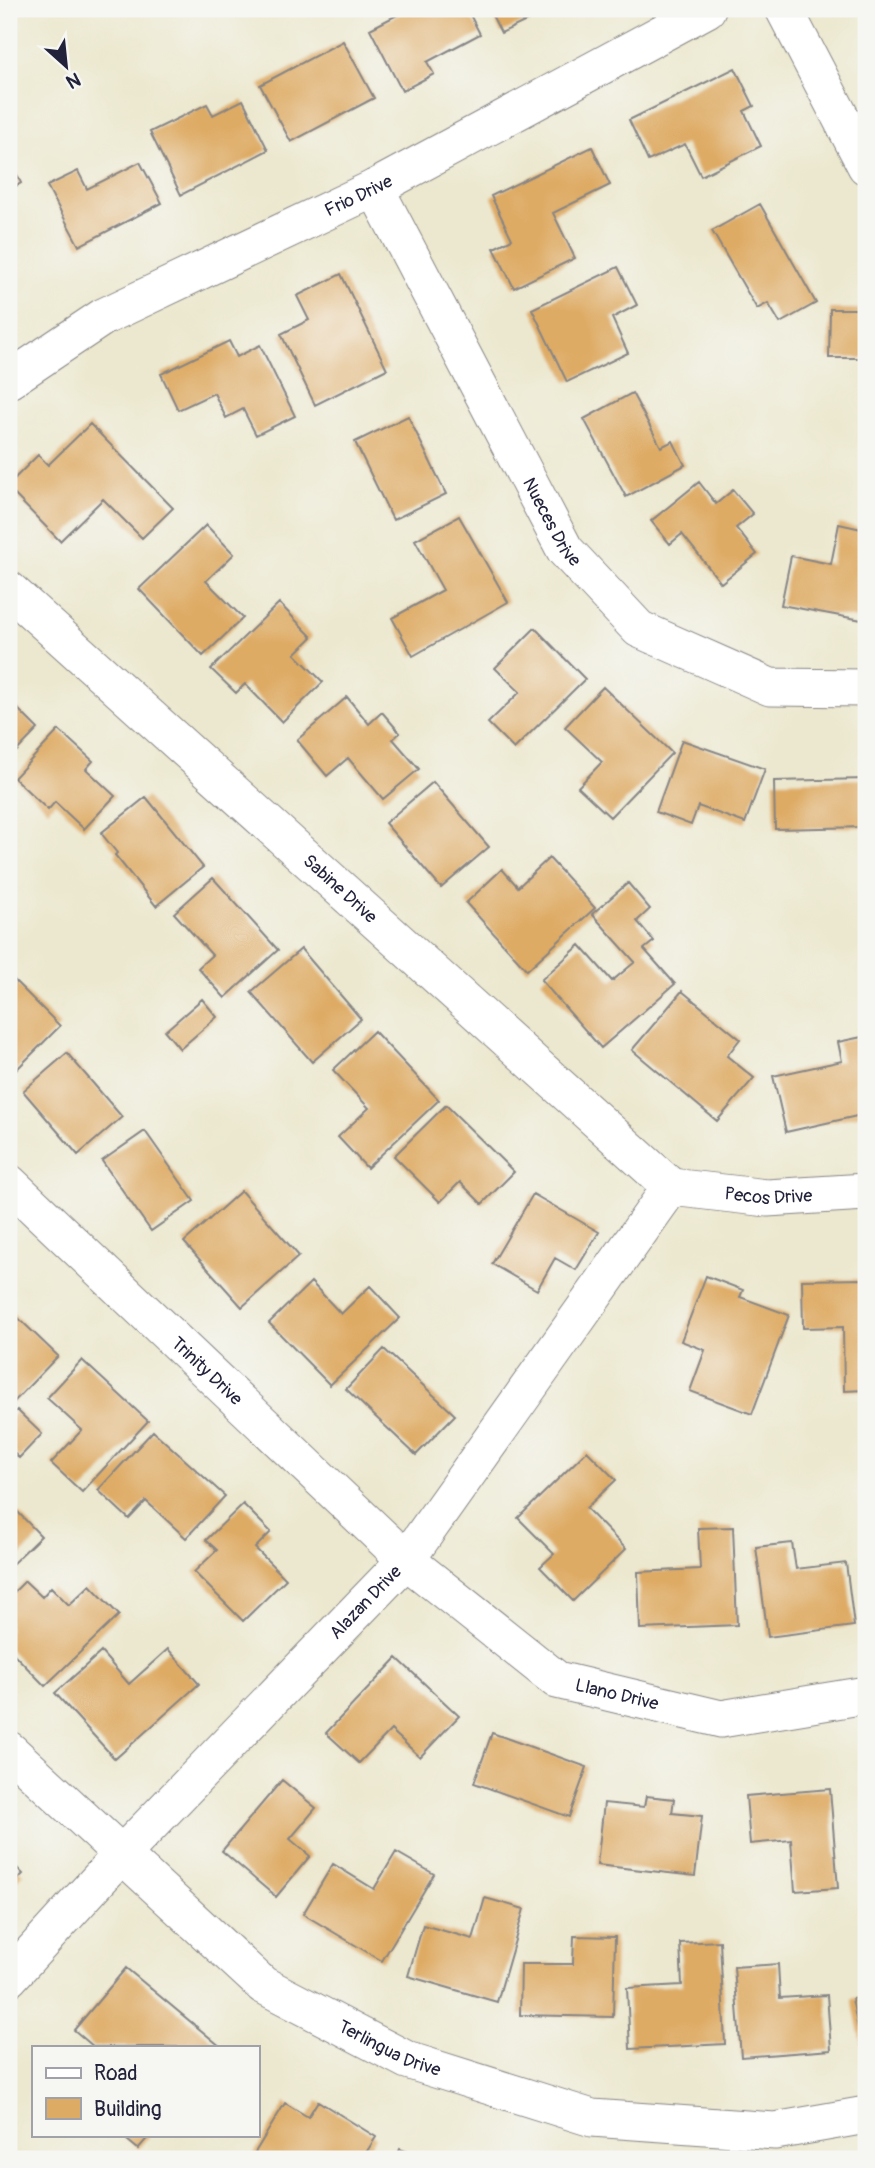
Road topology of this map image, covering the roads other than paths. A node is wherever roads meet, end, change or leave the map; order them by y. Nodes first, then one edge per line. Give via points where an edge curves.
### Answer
1 (707, 9) edge
2 (784, 9) edge
3 (866, 166) edge
4 (375, 188) junction
5 (9, 380) edge
6 (9, 590) edge
7 (866, 688) edge
8 (9, 1183) edge
9 (671, 1187) junction
10 (866, 1192) edge
11 (406, 1560) junction
12 (866, 1695) edge
13 (9, 1749) edge
14 (122, 1854) junction
15 (9, 1978) edge
16 (866, 2115) edge

1 - 4 street, Frio Drive
2 - 3 street
4 - 5 street, Frio Drive via 103,317
4 - 7 street, Nueces Drive via 565,550 639,629 770,687
6 - 9 street, Sabine Drive
8 - 11 street, Trinity Drive
9 - 10 street, Pecos Drive via 767,1198
9 - 11 street, Alazan Drive
11 - 12 street, Llano Drive via 557,1680 721,1719
11 - 14 street, Alazan Drive
13 - 14 street, Terlingua Drive
14 - 15 street, Alazan Drive
14 - 16 street, Terlingua Drive via 263,1984 407,2060 592,2118 775,2131

